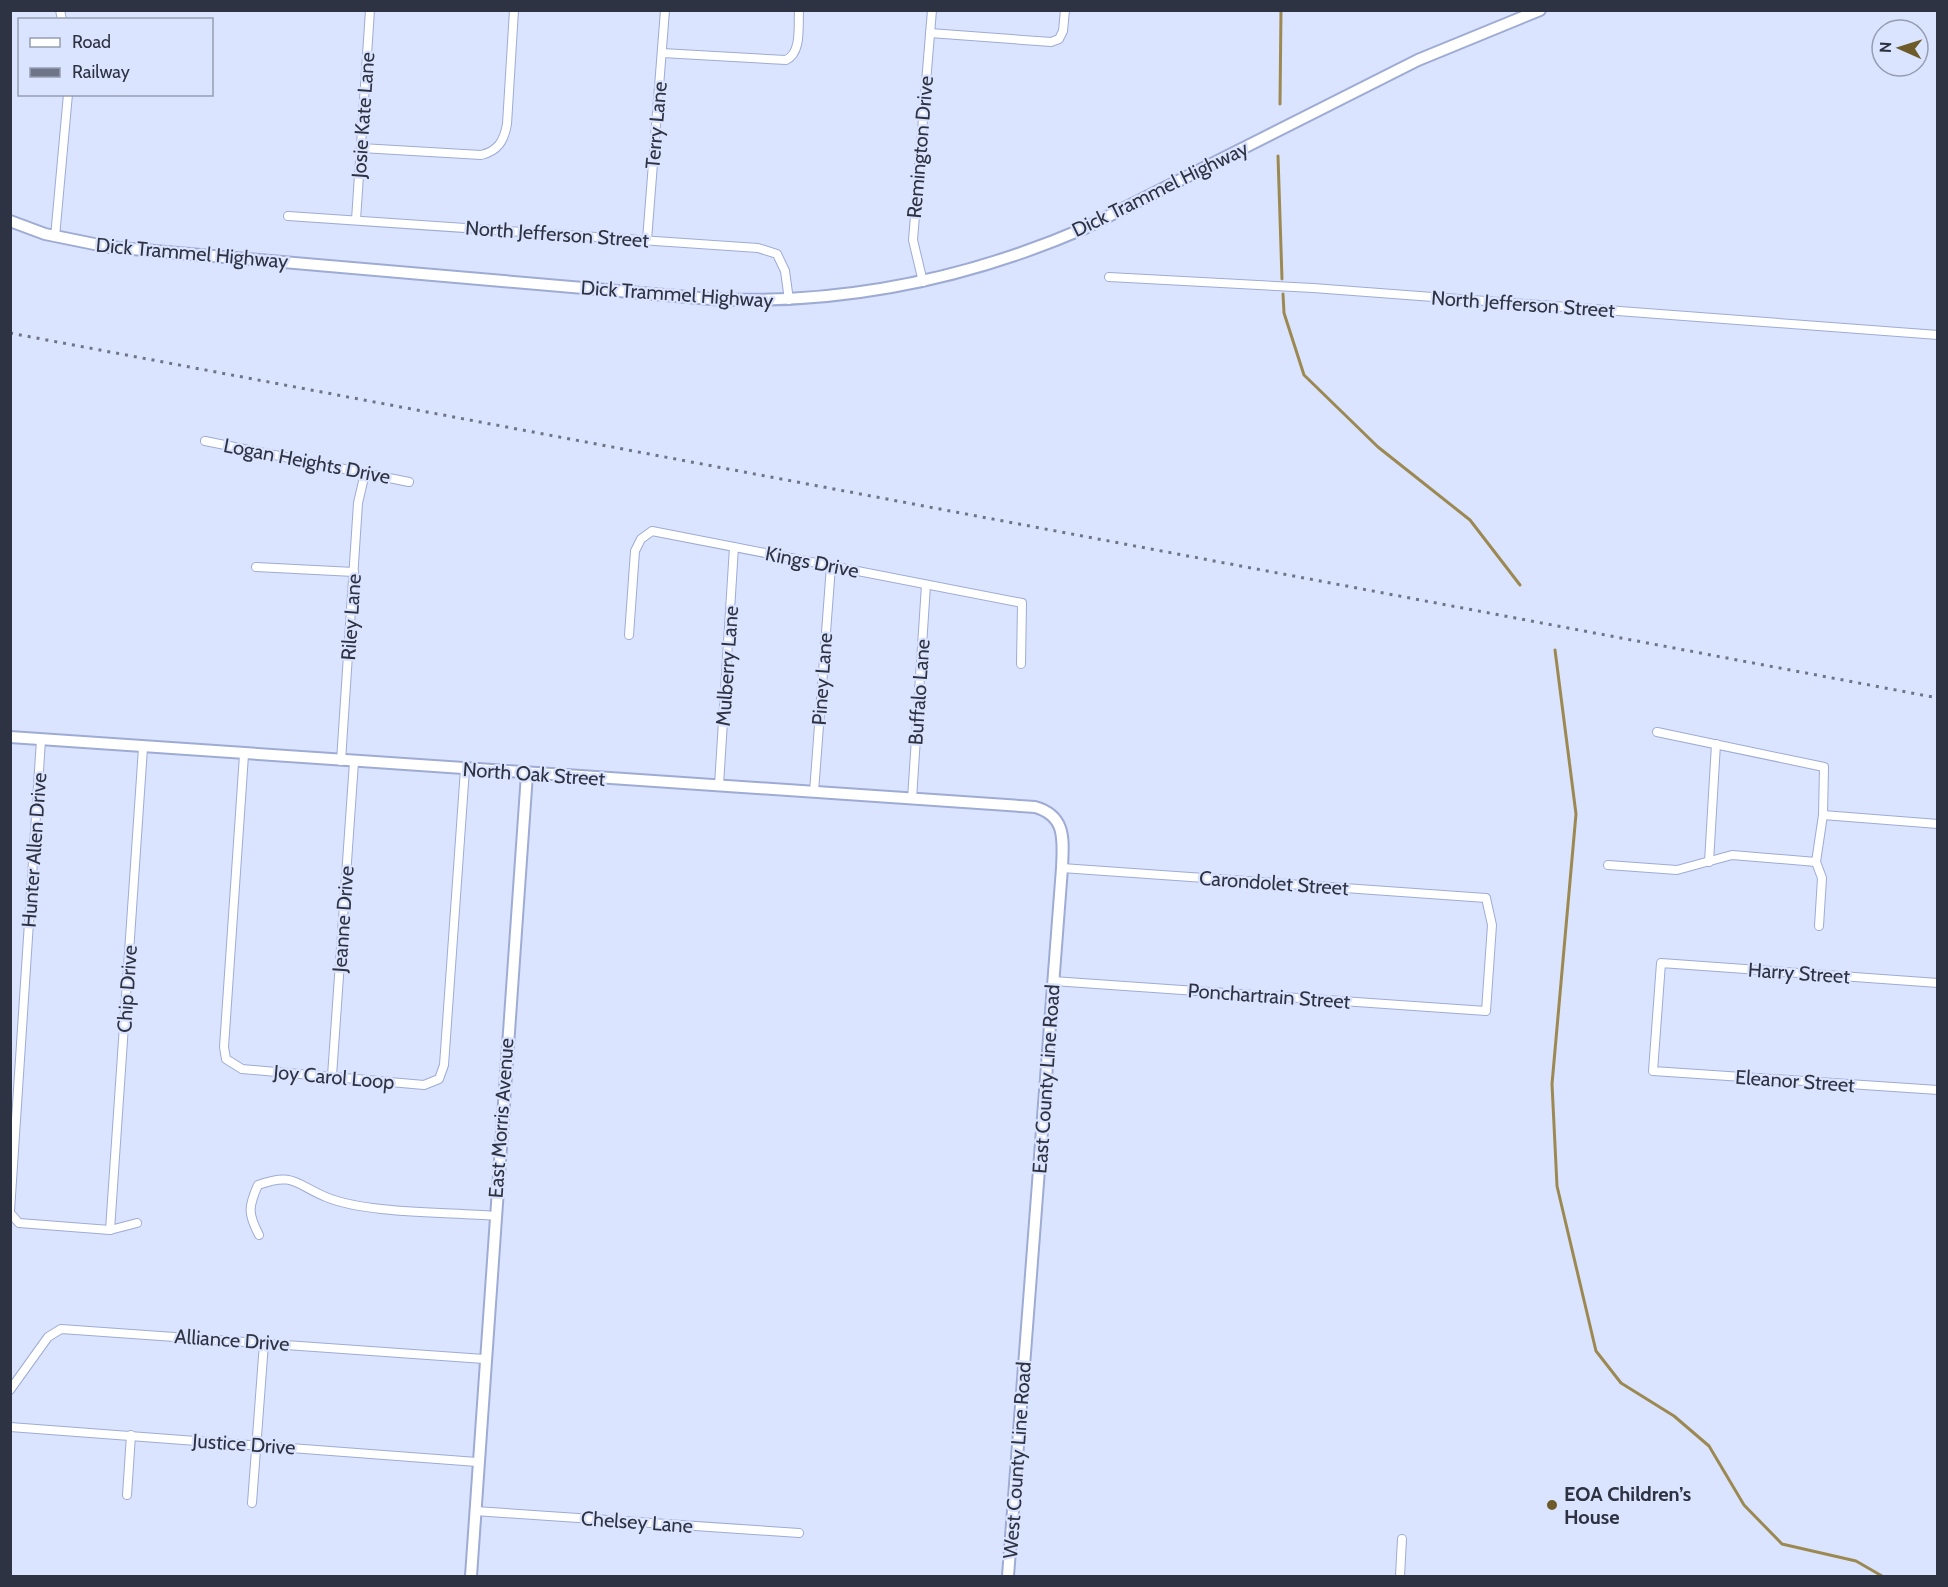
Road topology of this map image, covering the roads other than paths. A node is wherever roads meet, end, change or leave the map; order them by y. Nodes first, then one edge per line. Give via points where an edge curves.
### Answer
1 (370, 10) edge
2 (514, 10) edge
3 (665, 10) edge
4 (799, 10) edge
5 (932, 10) edge
6 (1065, 10) edge
7 (1540, 10) edge
8 (930, 33) junction
9 (662, 53) junction
10 (68, 96) edge
11 (361, 148) junction
12 (288, 216) dead end
13 (356, 220) junction
14 (10, 221) edge
15 (55, 237) junction
16 (647, 240) junction
17 (1109, 277) dead end
18 (923, 282) junction
19 (789, 300) junction
20 (1938, 335) edge
21 (205, 441) dead end
22 (365, 473) junction
23 (409, 482) dead end
24 (734, 547) junction
25 (831, 566) junction
26 (256, 567) dead end
27 (354, 572) junction
28 (926, 585) junction
29 (629, 635) dead end
30 (1021, 664) dead end
31 (1657, 732) dead end
32 (10, 737) edge
33 (41, 740) junction
34 (1716, 744) junction
35 (143, 748) junction
36 (244, 755) junction
37 (341, 761) junction
38 (354, 762) junction
39 (465, 770) junction
40 (527, 774) junction
41 (719, 785) junction
42 (814, 792) junction
43 (912, 799) junction
44 (1823, 815) junction
45 (1055, 816) joint
46 (1938, 824) edge
47 (1709, 862) junction
48 (1816, 862) junction
49 (1608, 866) dead end
50 (1062, 868) junction
51 (1819, 926) dead end
52 (1053, 981) junction
53 (1938, 983) edge
54 (1486, 1011) joint
55 (1653, 1071) joint
56 (332, 1076) junction
57 (1938, 1090) edge
58 (10, 1212) edge
59 (494, 1216) junction
60 (137, 1223) dead end
61 (110, 1230) junction
62 (259, 1235) dead end
63 (264, 1343) junction
64 (1025, 1344) joint
65 (484, 1359) junction
66 (10, 1390) edge
67 (10, 1427) edge
68 (131, 1435) junction
69 (256, 1446) junction
70 (477, 1462) junction
71 (127, 1496) dead end
72 (252, 1503) dead end
73 (475, 1511) junction
74 (799, 1533) dead end
75 (1402, 1539) dead end
76 (471, 1576) edge
77 (1008, 1576) edge
78 (1400, 1576) edge

1 - 11 street, Josie Kate Lane
2 - 11 street via 507,124 498,147 481,155
3 - 9 street, Terry Lane
4 - 9 street via 796,49 786,60
5 - 8 street, Remington Drive
6 - 8 street via 1063,31 1059,39 1051,42
7 - 18 street, Dick Trammel Highway via 1418,60 1076,232 994,263
8 - 18 street, Remington Drive via 913,240
9 - 16 street, Terry Lane
10 - 15 street
11 - 13 street, Josie Kate Lane
12 - 13 street, North Jefferson Street
13 - 16 street, North Jefferson Street
14 - 15 street, Dick Trammel Highway
15 - 19 street, Dick Trammel Highway via 109,247 688,297
16 - 19 street, North Jefferson Street via 770,250 777,254 785,270
17 - 20 street, North Jefferson Street via 1313,288
18 - 19 street, Dick Trammel Highway via 873,292
21 - 22 street, Logan Heights Drive
22 - 23 street, Logan Heights Drive
22 - 27 street, Riley Lane via 358,503
24 - 25 street, Kings Drive
24 - 29 street, Kings Drive via 651,531 641,539 635,551
24 - 41 street, Mulberry Lane
25 - 28 street, Kings Drive
25 - 42 street, Piney Lane
26 - 27 street
27 - 37 street, Riley Lane
28 - 30 street, Kings Drive via 1022,603
28 - 43 street, Buffalo Lane
31 - 34 street
32 - 33 street, North Oak Street
33 - 35 street, North Oak Street
33 - 58 street, Hunter Allen Drive
34 - 44 street via 1823,765
34 - 47 street
35 - 36 street, North Oak Street
35 - 61 street, Chip Drive
36 - 37 street, North Oak Street
36 - 56 street, Joy Carol Loop via 224,1054 230,1064 242,1069
37 - 38 street, North Oak Street
38 - 39 street, North Oak Street
38 - 56 street, Jeanne Drive
39 - 40 street, North Oak Street
39 - 56 street, Joy Carol Loop via 440,1079 424,1085
40 - 41 street, North Oak Street
40 - 59 street, East Morris Avenue
41 - 42 street, North Oak Street
42 - 43 street, North Oak Street
43 - 45 street, North Oak Street via 1035,807
44 - 46 street
44 - 48 street
45 - 50 street, East County Line Road via 1063,836
47 - 48 street via 1732,855
47 - 49 street via 1665,871
48 - 51 street via 1822,878
50 - 52 street, East County Line Road
50 - 54 street, Carondolet Street via 1486,898 1492,925
52 - 54 street, Ponchartrain Street
52 - 64 street, East County Line Road
53 - 55 street, Harry Street via 1661,963
55 - 57 street, Eleanor Street
58 - 61 street, Hunter Allen Drive via 19,1223
59 - 62 street via 357,1205 326,1197 294,1179 278,1178 258,1185 251,1201 250,1216
59 - 65 street, East Morris Avenue
60 - 61 street, Hunter Allen Drive
63 - 65 street, Alliance Drive
63 - 66 street, Alliance Drive via 61,1329 48,1337
63 - 69 street
64 - 77 street, West County Line Road
65 - 70 street, East Morris Avenue
67 - 68 street, Justice Drive
68 - 69 street, Justice Drive
68 - 71 street
69 - 70 street, Justice Drive
69 - 72 street
70 - 73 street, East Morris Avenue
73 - 74 street, Chelsey Lane
73 - 76 street, East Morris Avenue
75 - 78 street

